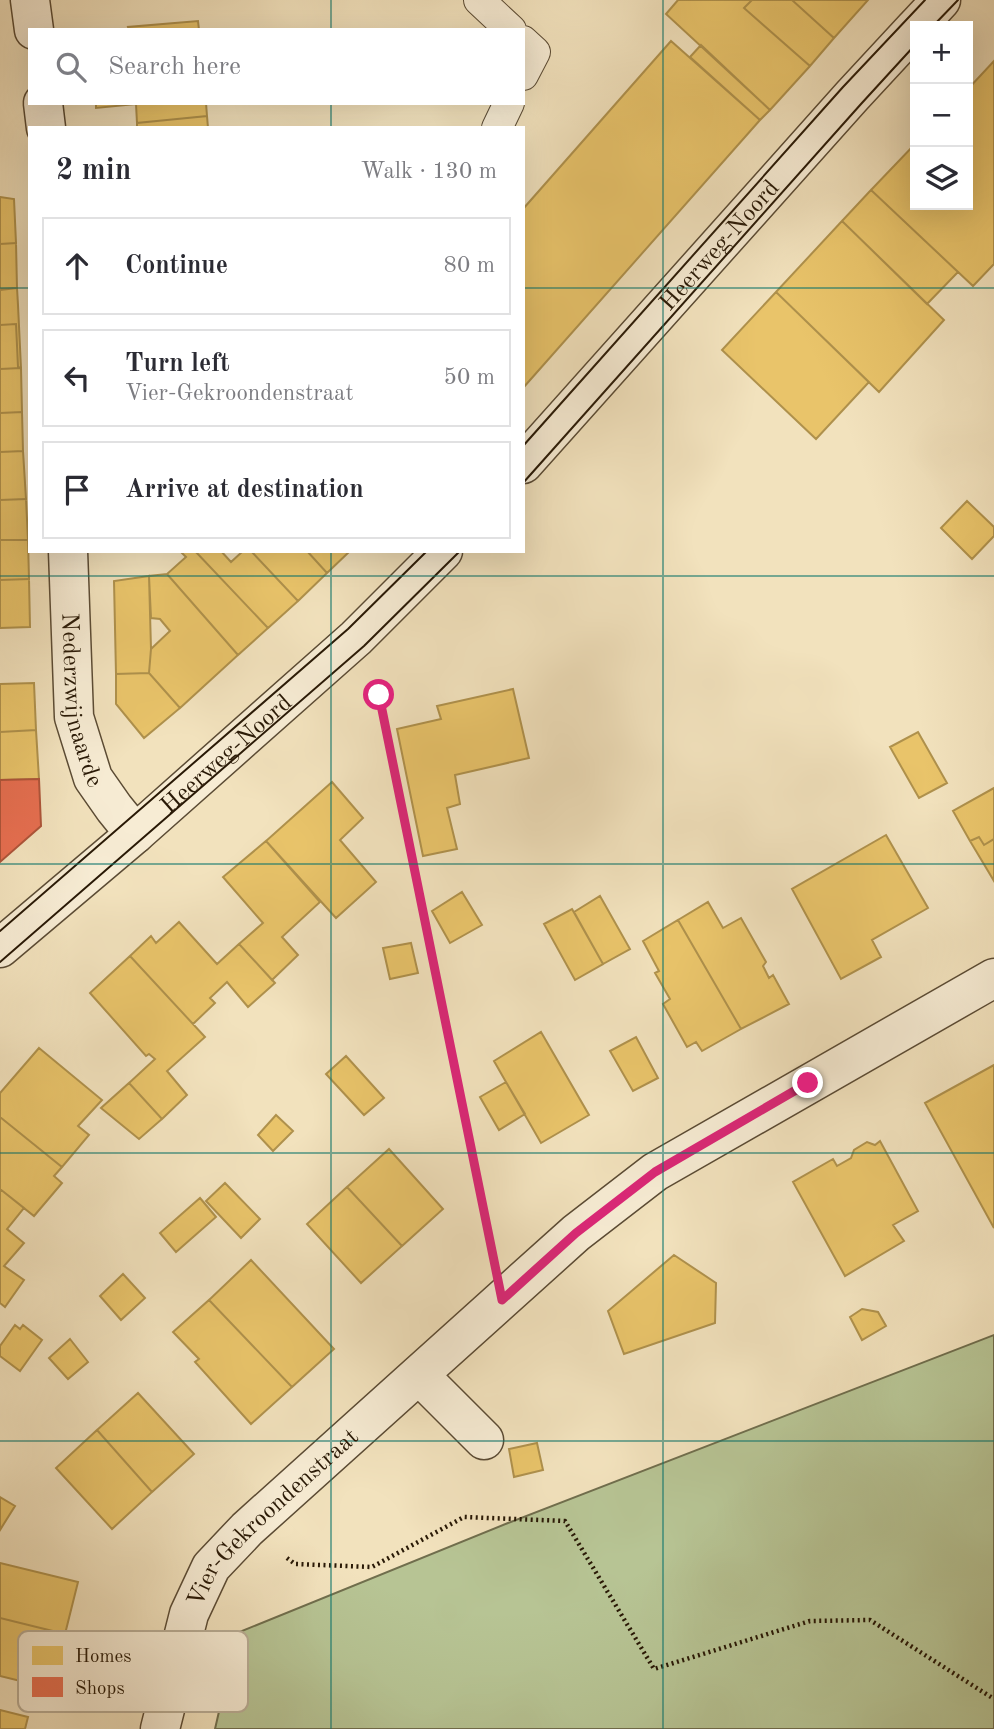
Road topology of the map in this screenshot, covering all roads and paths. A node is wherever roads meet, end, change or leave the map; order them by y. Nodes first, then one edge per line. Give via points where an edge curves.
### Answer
1 (30, 0) edge
2 (479, 0) edge
3 (941, 0) edge
4 (922, 21) edge
5 (34, 28) edge
6 (509, 28) edge
7 (910, 33) edge
8 (525, 43) edge
9 (525, 71) edge
10 (43, 105) edge
11 (508, 105) edge
12 (46, 126) edge
13 (498, 126) edge
14 (525, 462) edge
15 (68, 553) edge
16 (441, 553) edge
17 (356, 638) junction
18 (135, 834) junction
19 (0, 948) edge
20 (994, 978) edge
21 (502, 1300) junction
22 (419, 1374) junction
23 (484, 1440) dead end
24 (247, 1529) junction
25 (185, 1631) edge
26 (994, 1699) edge
27 (164, 1712) edge
28 (160, 1729) edge

1 - 5 street
2 - 6 lane
3 - 4 street, Heerweg-Noord
7 - 14 street, Heerweg-Noord
8 - 9 lane via 535,52
10 - 12 street
11 - 13 lane
15 - 18 street, Nederzwijnaarde via 74,717 93,778
16 - 17 street, Heerweg-Noord
17 - 18 street, Heerweg-Noord
17 - 21 path via 364,646 379,695
18 - 19 street, Heerweg-Noord
20 - 21 street, Vier-Gekroondenstraat via 655,1172 576,1233
21 - 22 street, Vier-Gekroondenstraat
22 - 23 street
22 - 24 street, Vier-Gekroondenstraat
24 - 25 street, Vier-Gekroondenstraat via 211,1567
24 - 26 path via 295,1564 372,1567 464,1517 565,1521 654,1669 810,1622 870,1620
27 - 28 street, Vier-Gekroondenstraat

